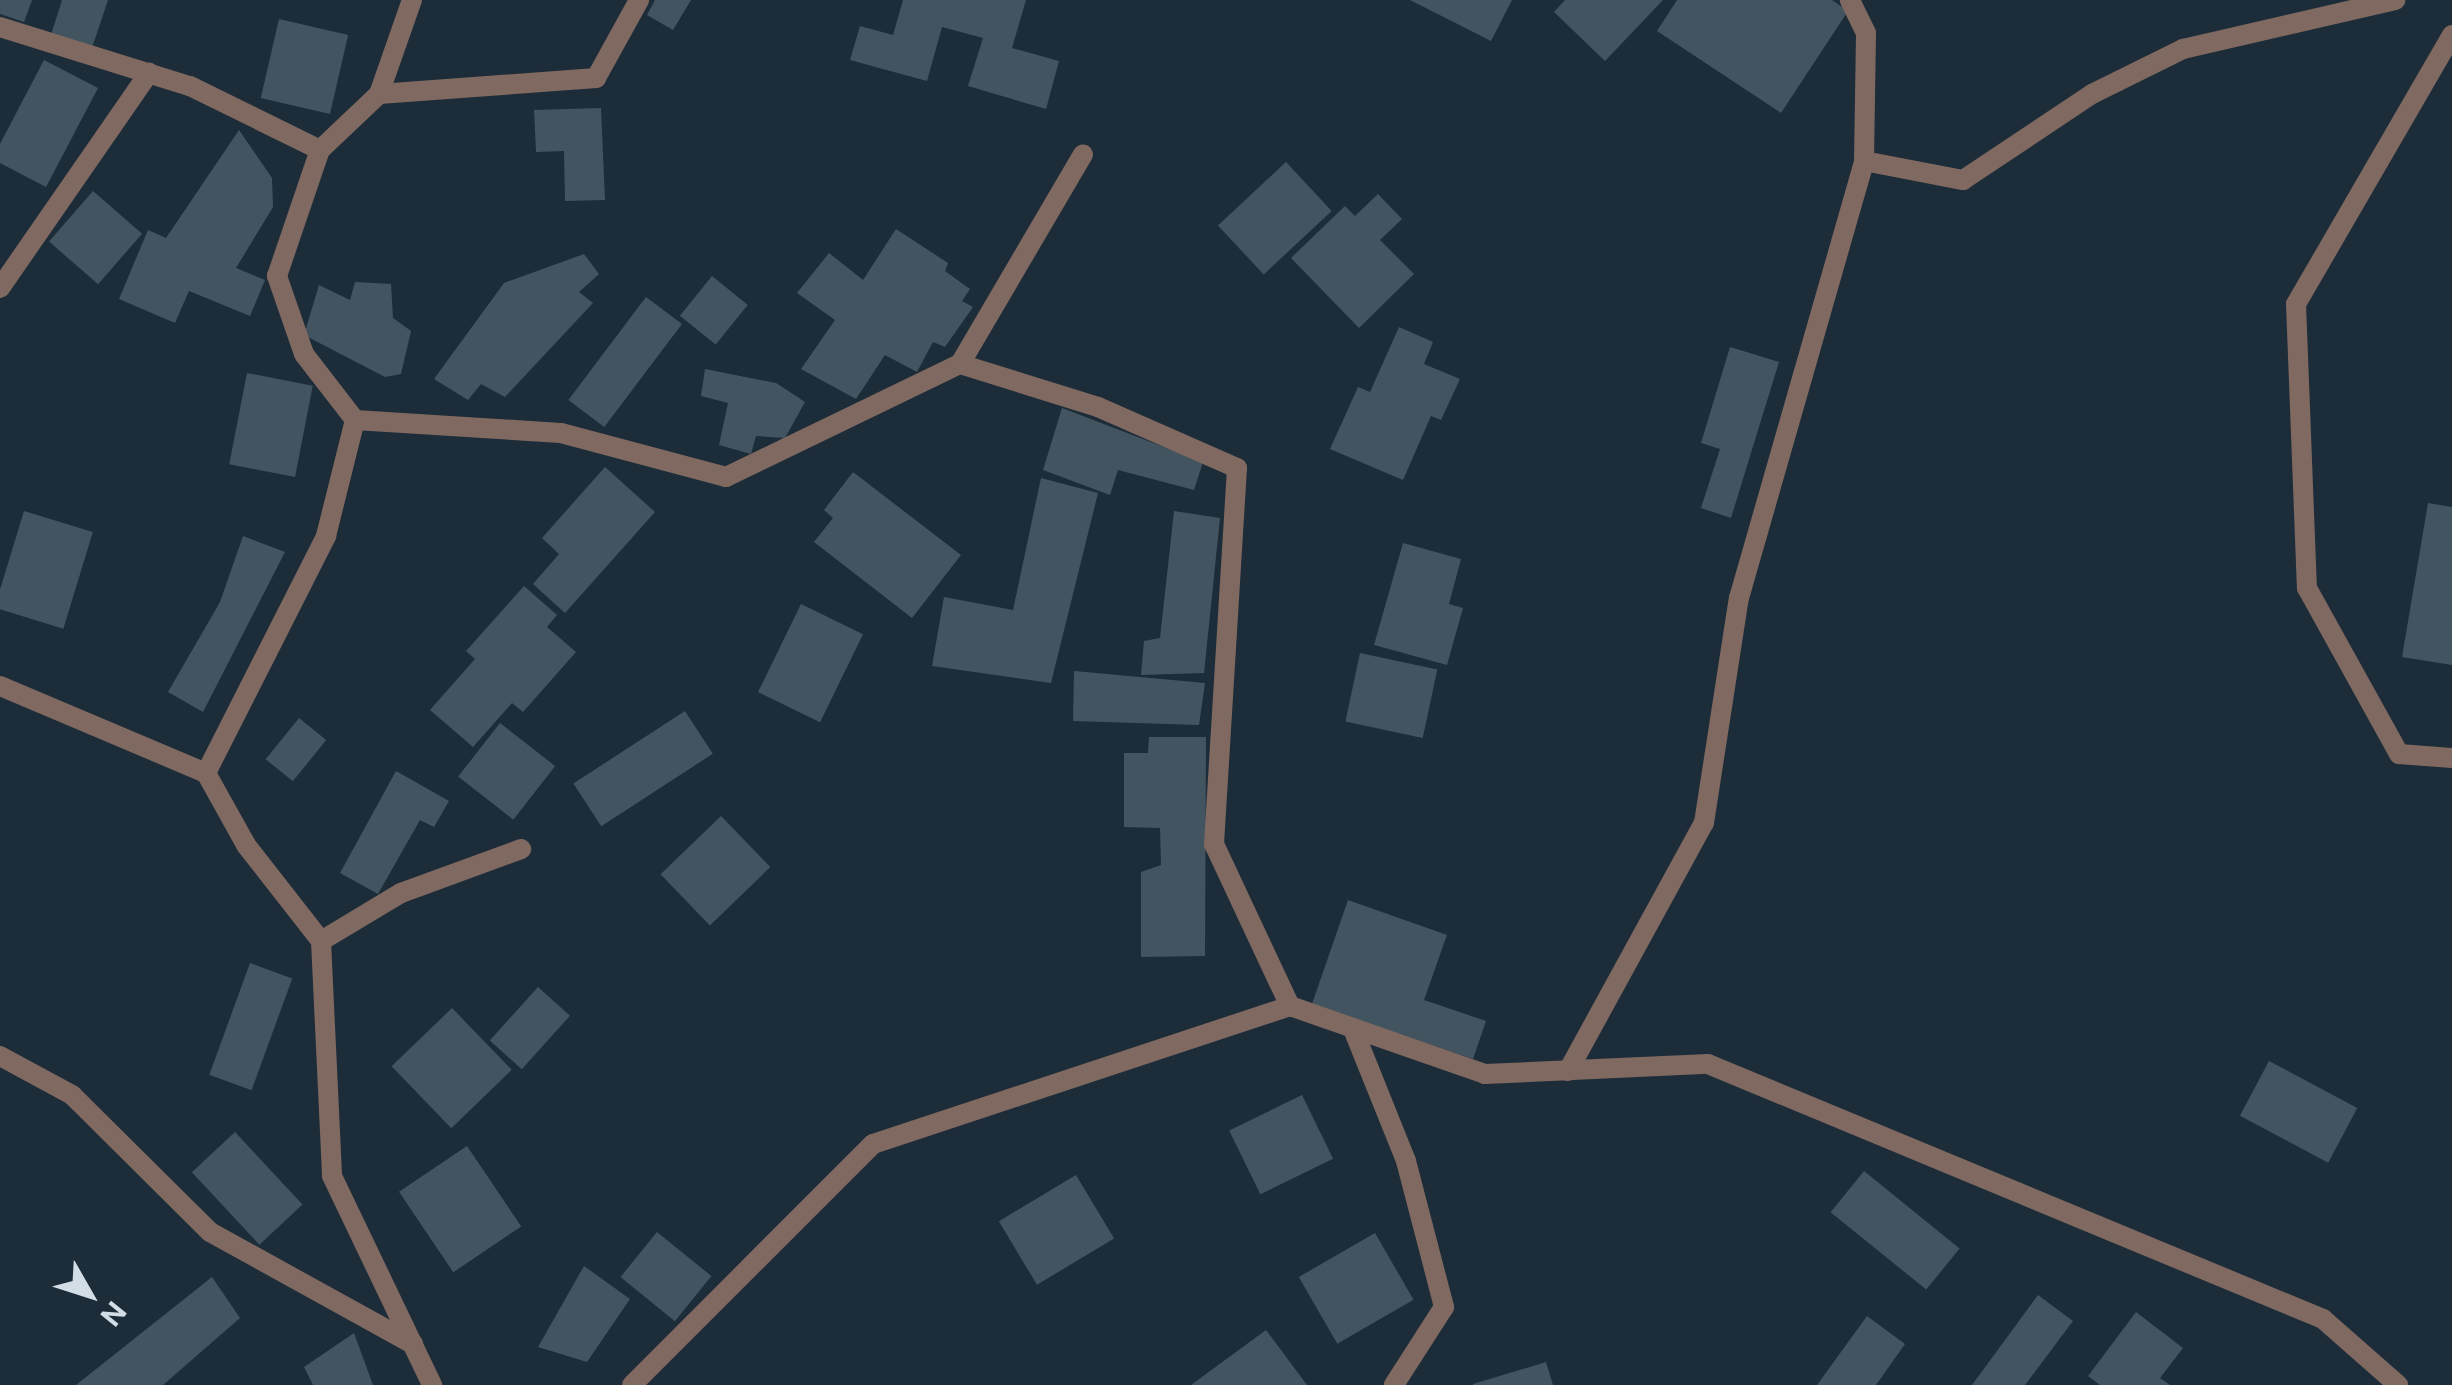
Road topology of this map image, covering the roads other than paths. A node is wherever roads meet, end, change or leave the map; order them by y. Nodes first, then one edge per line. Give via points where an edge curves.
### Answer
1 (412, 0) edge
2 (639, 0) edge
3 (1850, 0) edge
4 (2396, 0) edge
5 (0, 28) edge
6 (2452, 35) edge
7 (149, 73) junction
8 (378, 94) junction
9 (320, 150) junction
10 (1083, 154) dead end
11 (1864, 161) junction
12 (0, 288) edge
13 (960, 364) junction
14 (355, 420) junction
15 (0, 686) edge
16 (2452, 758) edge
17 (206, 773) junction
18 (521, 849) dead end
19 (321, 941) junction
20 (1290, 1006) junction
21 (1356, 1034) junction
22 (0, 1056) edge
23 (1568, 1071) junction
24 (413, 1344) junction
25 (432, 1385) edge
26 (635, 1385) edge
27 (1394, 1385) edge
28 (2398, 1385) edge

1 - 8 street
2 - 8 street via 596,78
3 - 11 street via 1866,33
4 - 11 street via 2183,49 2092,94 1963,180
5 - 7 street
6 - 16 street via 2296,304 2307,588 2399,754
7 - 9 street
7 - 12 street
8 - 9 street
9 - 14 street via 278,276 304,354
10 - 13 street
11 - 23 street via 1738,598 1704,823
13 - 14 street via 726,478 561,434
13 - 20 street via 1098,407 1237,468 1214,844
14 - 17 street via 326,536
15 - 17 street
17 - 19 street via 246,846
18 - 19 street via 401,893
19 - 24 street via 332,1176
20 - 21 street
20 - 26 street via 873,1144
21 - 23 street via 1486,1074
21 - 27 street via 1406,1161 1444,1307
22 - 24 street via 72,1095 210,1232
23 - 28 street via 1708,1064 2323,1319
24 - 25 street

